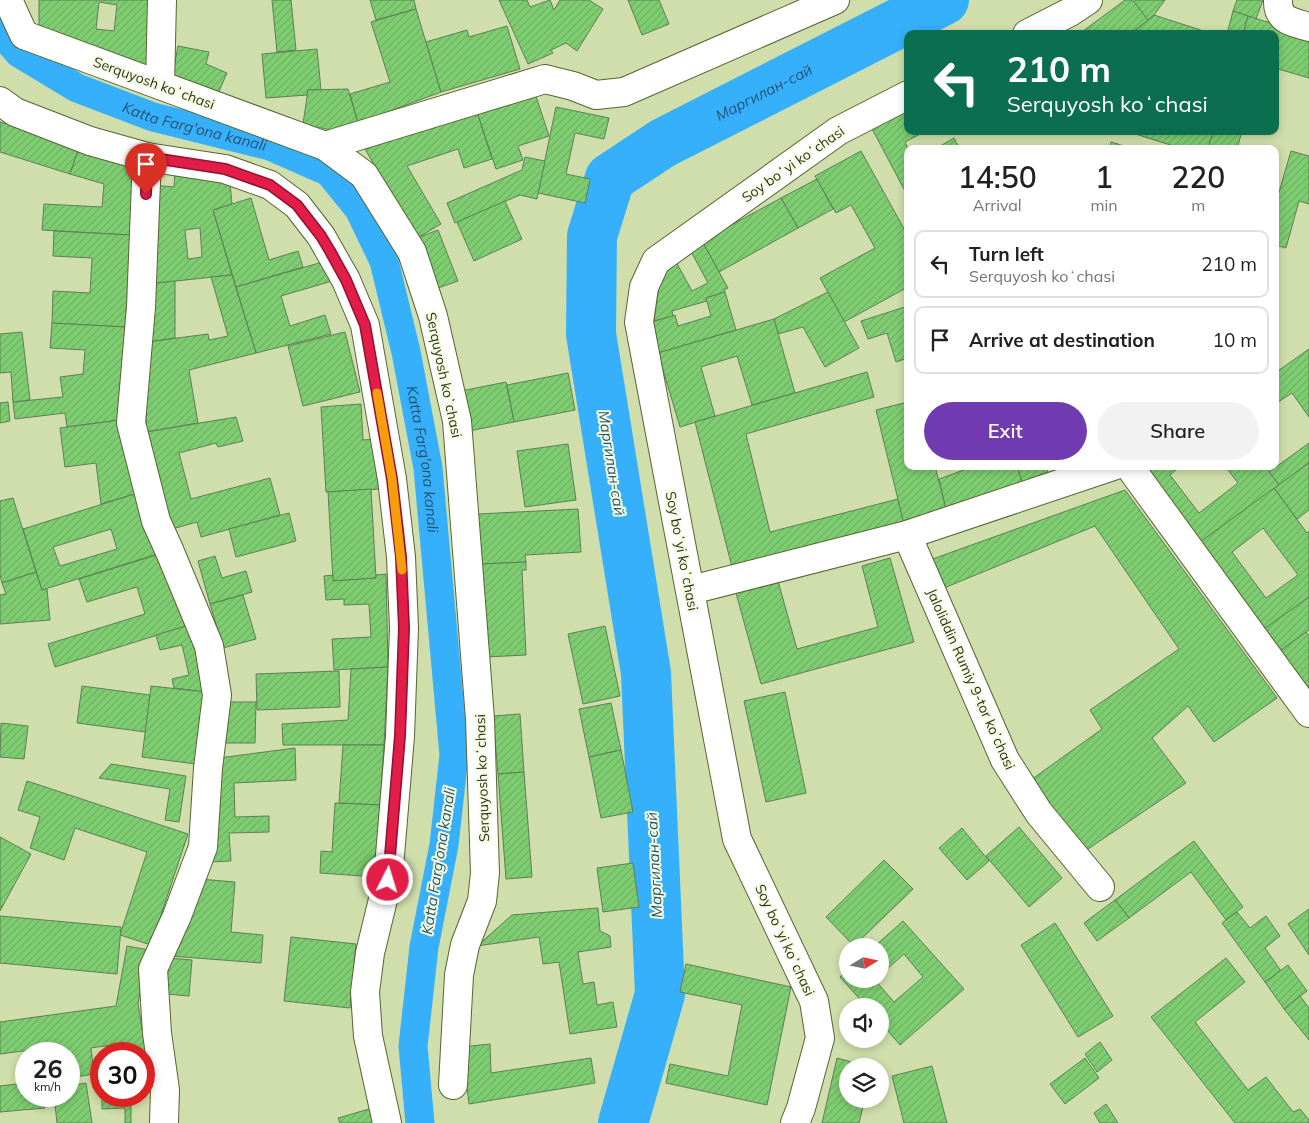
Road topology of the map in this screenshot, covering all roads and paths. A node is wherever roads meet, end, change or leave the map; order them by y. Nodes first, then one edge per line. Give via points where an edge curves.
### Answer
1 (8, 0) edge
2 (162, 0) edge
3 (1088, 0) edge
4 (1278, 0) edge
5 (823, 2) edge
6 (1309, 27) edge
7 (1035, 30) edge
8 (160, 85) junction
9 (904, 97) edge
10 (0, 101) edge
11 (325, 146) junction
12 (147, 157) junction
13 (1101, 470) edge
14 (1132, 470) edge
15 (907, 535) junction
16 (691, 590) junction
17 (1309, 713) edge
18 (1100, 887) dead end
19 (453, 1085) dead end
20 (164, 1123) edge
21 (388, 1123) edge
22 (795, 1123) edge

1 - 8 street, Serquyosh koʻchasi via 24,35
2 - 8 street
3 - 7 street
4 - 6 street via 1278,8 1285,19
5 - 11 street via 624,92 596,95 545,79
8 - 11 street, Serquyosh koʻchasi
9 - 16 street, Soy boʻyi koʻchasi via 838,131 656,260 644,286 639,322
10 - 12 street via 15,112 90,141
11 - 19 street, Serquyosh koʻchasi via 364,175 412,252 433,316 457,422 480,719 485,873 482,901 465,945 459,975
12 - 20 street via 132,423 156,521 208,646 217,695 203,848 153,969 157,1033 166,1090
12 - 21 street via 225,169 270,185 297,205 330,251 365,325 392,479 401,557 404,628 400,736 388,880 370,952 365,992 368,1036
13 - 15 street
14 - 17 street
15 - 16 street
15 - 18 street, Jaloliddin Rumiy 9-tor koʼchasi via 1005,760 1039,813
16 - 22 street, Soy boʻyi koʻchasi via 737,840 814,1001 820,1038

